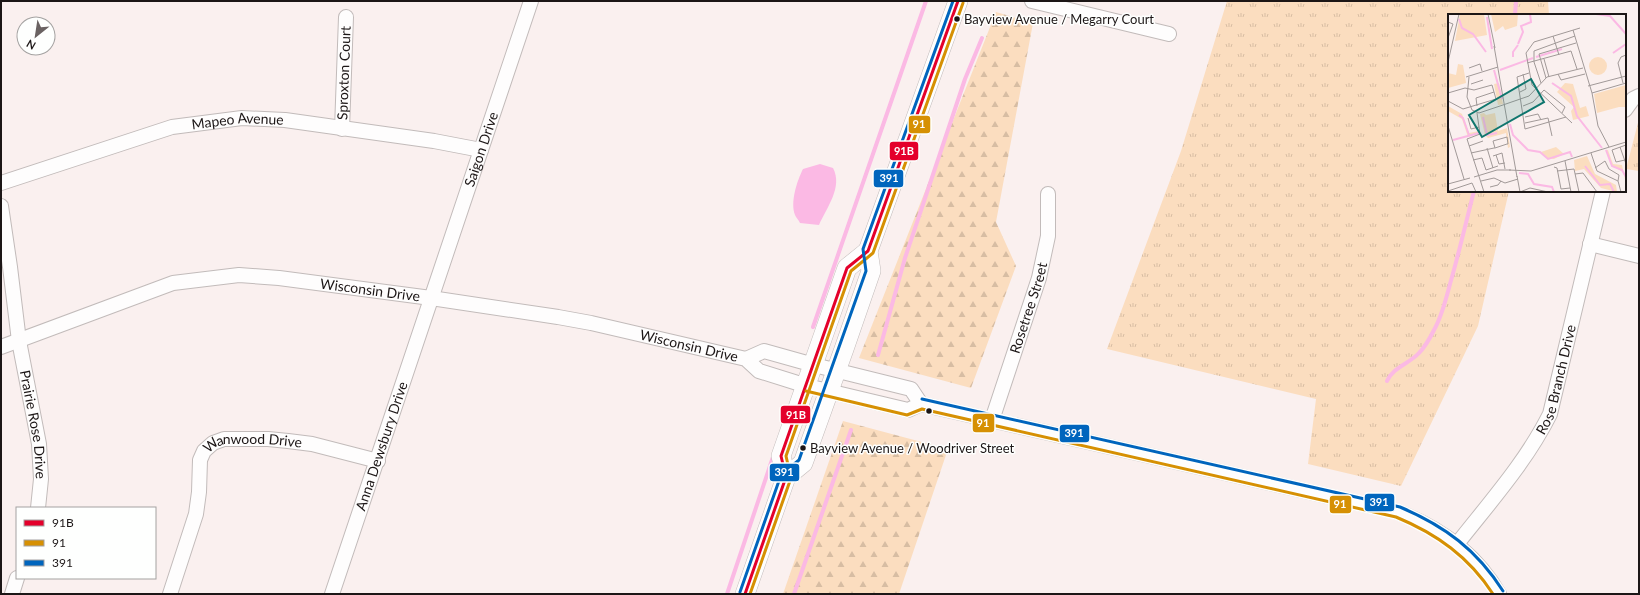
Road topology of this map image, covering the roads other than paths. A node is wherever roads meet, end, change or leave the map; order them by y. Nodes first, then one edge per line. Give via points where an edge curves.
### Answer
1 (530, 1) edge
2 (958, 1) edge
3 (1032, 1) edge
4 (346, 17) dead end
5 (1169, 34) dead end
6 (1639, 96) edge
7 (1626, 109) edge
8 (342, 129) junction
9 (481, 150) junction
10 (1, 183) edge
11 (1602, 192) edge
12 (1048, 194) dead end
13 (1, 206) edge
14 (1590, 244) junction
15 (868, 251) junction
16 (1639, 256) edge
17 (431, 298) junction
18 (19, 341) junction
19 (1, 347) edge
20 (746, 359) junction
21 (814, 365) junction
22 (836, 370) junction
23 (807, 386) junction
24 (829, 391) junction
25 (921, 404) junction
26 (992, 420) junction
27 (378, 461) junction
28 (786, 477) junction
29 (38, 507) edge
30 (1457, 544) junction
31 (17, 579) edge
32 (12, 594) edge
33 (170, 594) edge
34 (332, 594) edge
35 (744, 594) edge
36 (1499, 594) edge

1 - 9 street, Saigon Drive
2 - 15 main road
3 - 5 street
4 - 8 street, Sproxton Court
6 - 7 street via 1633,99
8 - 9 street, Mapeo Avenue
8 - 10 street, Mapeo Avenue via 255,118 172,127
9 - 17 street, Saigon Drive
11 - 14 street, Rose Branch Drive
12 - 26 street, Rosetree Street via 1048,236 1039,278
13 - 18 street, Prairie Rose Drive
14 - 16 street
14 - 30 street, Rose Branch Drive via 1550,414 1538,438 1518,467
15 - 21 main road via 847,268
15 - 22 main road via 871,271
17 - 18 street, Wisconsin Drive via 273,277 211,277 162,286
17 - 20 street, Wisconsin Drive via 591,323
17 - 27 street, Anna Dewsbury Drive
18 - 19 street, Wisconsin Drive
18 - 29 street, Prairie Rose Drive via 39,444 42,479
20 - 21 street, Wisconsin Drive via 764,351
20 - 23 street, Wisconsin Drive via 759,371
21 - 22 street, Wisconsin Drive
21 - 23 main road
22 - 24 main road
22 - 25 street, Wisconsin Drive via 911,389
23 - 24 street, Wisconsin Drive
23 - 28 main road via 781,456
24 - 25 street, Wisconsin Drive via 908,410
24 - 28 main road via 802,463
25 - 26 street
26 - 30 street via 1398,512 1430,527
27 - 33 street, Wanwood Drive via 312,444 288,441 224,439 212,443 200,460 200,492 196,514
27 - 34 street, Anna Dewsbury Drive
28 - 35 main road
30 - 36 street via 1481,568
31 - 32 street

